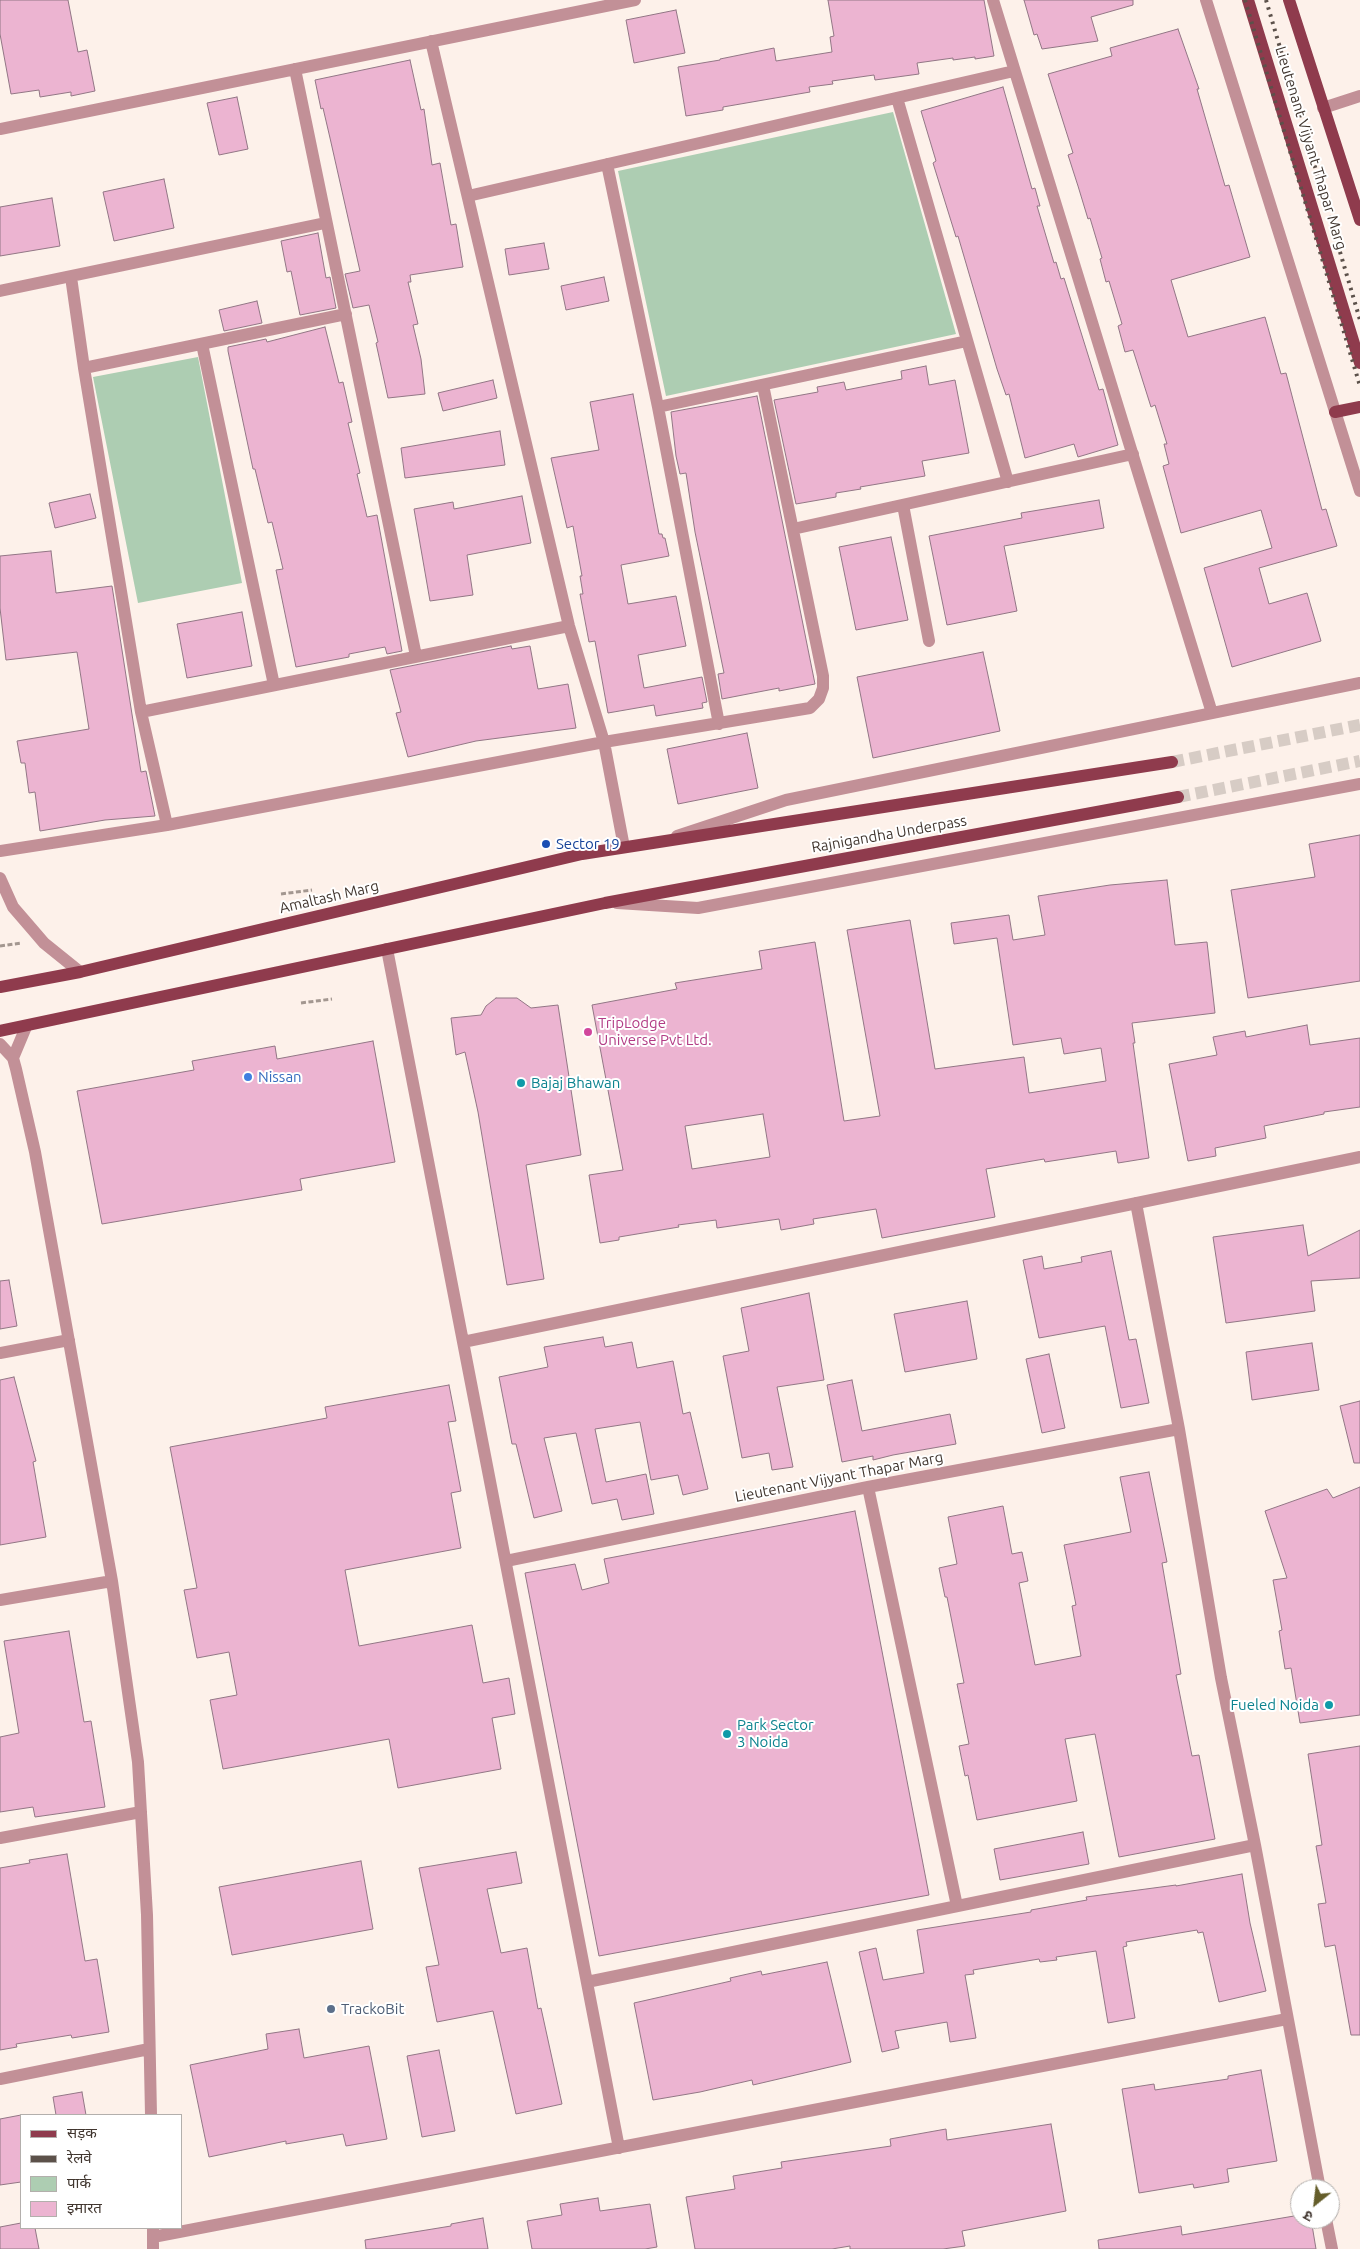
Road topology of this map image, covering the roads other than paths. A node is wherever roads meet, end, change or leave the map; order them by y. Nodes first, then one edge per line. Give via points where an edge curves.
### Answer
1 (635, 0) edge
2 (993, 0) edge
3 (1206, 0) edge
4 (1248, 0) edge
5 (1289, 0) edge
6 (431, 41) junction
7 (295, 68) junction
8 (1014, 71) junction
9 (1360, 96) edge
10 (897, 98) junction
11 (1323, 108) junction
12 (0, 129) edge
13 (607, 164) junction
14 (468, 196) junction
15 (1360, 220) edge
16 (325, 223) junction
17 (71, 277) junction
18 (0, 291) edge
19 (346, 314) junction
20 (967, 341) junction
21 (202, 344) junction
22 (1360, 363) edge
23 (84, 368) junction
24 (763, 385) junction
25 (1360, 407) edge
26 (658, 408) junction
27 (1335, 412) junction
28 (1133, 454) junction
29 (1008, 482) junction
30 (1360, 491) edge
31 (903, 505) junction
32 (793, 529) junction
33 (569, 626) junction
34 (929, 641) dead end
35 (416, 656) junction
36 (1360, 683) edge
37 (274, 685) junction
38 (141, 712) junction
39 (1212, 713) junction
40 (719, 724) junction
41 (604, 742) junction
42 (1172, 762) tunnel mouth
43 (1360, 784) edge
44 (1178, 797) tunnel mouth
45 (167, 825) junction
46 (665, 840) junction
47 (624, 847) junction
48 (0, 851) edge
49 (0, 878) edge
50 (606, 903) junction
51 (387, 949) junction
52 (80, 972) junction
53 (0, 987) edge
54 (26, 1027) junction
55 (0, 1031) edge
56 (0, 1044) edge
57 (13, 1058) junction
58 (1360, 1158) edge
59 (1136, 1203) junction
60 (69, 1340) junction
61 (463, 1342) junction
62 (0, 1353) edge
63 (1179, 1429) junction
64 (868, 1488) junction
65 (506, 1561) junction
66 (112, 1581) junction
67 (0, 1600) edge
68 (141, 1812) junction
69 (0, 1838) edge
70 (1255, 1845) junction
71 (958, 1906) junction
72 (587, 1982) junction
73 (1288, 2019) junction
74 (149, 2049) junction
75 (0, 2079) edge
76 (151, 2114) edge
77 (619, 2148) junction
78 (1318, 2179) edge
79 (1328, 2229) edge
80 (153, 2238) edge
81 (1332, 2249) edge

1 - 6 street
2 - 8 street
3 - 27 street
4 - 22 main road, Lieutenant Vijyant Thapar Marg
5 - 11 main road, Lieutenant Vijyant Thapar Marg
6 - 7 street
6 - 14 street
7 - 12 street
7 - 16 street
8 - 10 street
8 - 28 street
9 - 11 street
10 - 13 street
10 - 20 street
11 - 15 main road, Lieutenant Vijyant Thapar Marg
13 - 14 street
13 - 26 street
14 - 33 street
16 - 17 street
16 - 19 street
17 - 18 street
17 - 23 street
19 - 21 street
19 - 35 street
20 - 24 street
20 - 29 street
21 - 23 street
21 - 37 street
23 - 38 street
24 - 26 street
24 - 32 street
25 - 27 main road
26 - 40 street
27 - 30 street
28 - 29 street
28 - 39 street
29 - 31 street
31 - 32 street
31 - 34 street
32 - 40 street via 823,676 819,699 810,708
33 - 35 street
33 - 41 street
35 - 37 street
36 - 39 street
37 - 38 street
38 - 45 street
39 - 46 street via 786,800
40 - 41 street
41 - 45 street
41 - 47 street
42 - 46 main road, Rajnigandha Underpass
43 - 50 street via 698,908
44 - 50 main road, Rajnigandha Underpass
45 - 48 street
46 - 47 main road, Amaltash Marg
47 - 52 main road, Amaltash Marg via 582,854
49 - 52 street via 13,907 44,943
50 - 51 main road
51 - 54 main road
51 - 61 street
52 - 53 main road, Amaltash Marg
54 - 55 main road
54 - 57 street
56 - 57 street
57 - 60 street via 35,1152
58 - 59 street
59 - 61 street
59 - 63 street
60 - 62 street
60 - 66 street
61 - 65 street
63 - 64 street, Lieutenant Vijyant Thapar Marg
63 - 70 street via 1221,1678
64 - 65 street, Lieutenant Vijyant Thapar Marg
64 - 71 street
65 - 72 street
66 - 67 street
66 - 68 street via 138,1762
68 - 69 street
68 - 74 street via 147,1915
70 - 71 street
70 - 73 street
71 - 72 street
72 - 77 street
73 - 77 street
73 - 78 street
74 - 75 street
74 - 76 street
77 - 80 street
79 - 81 street

